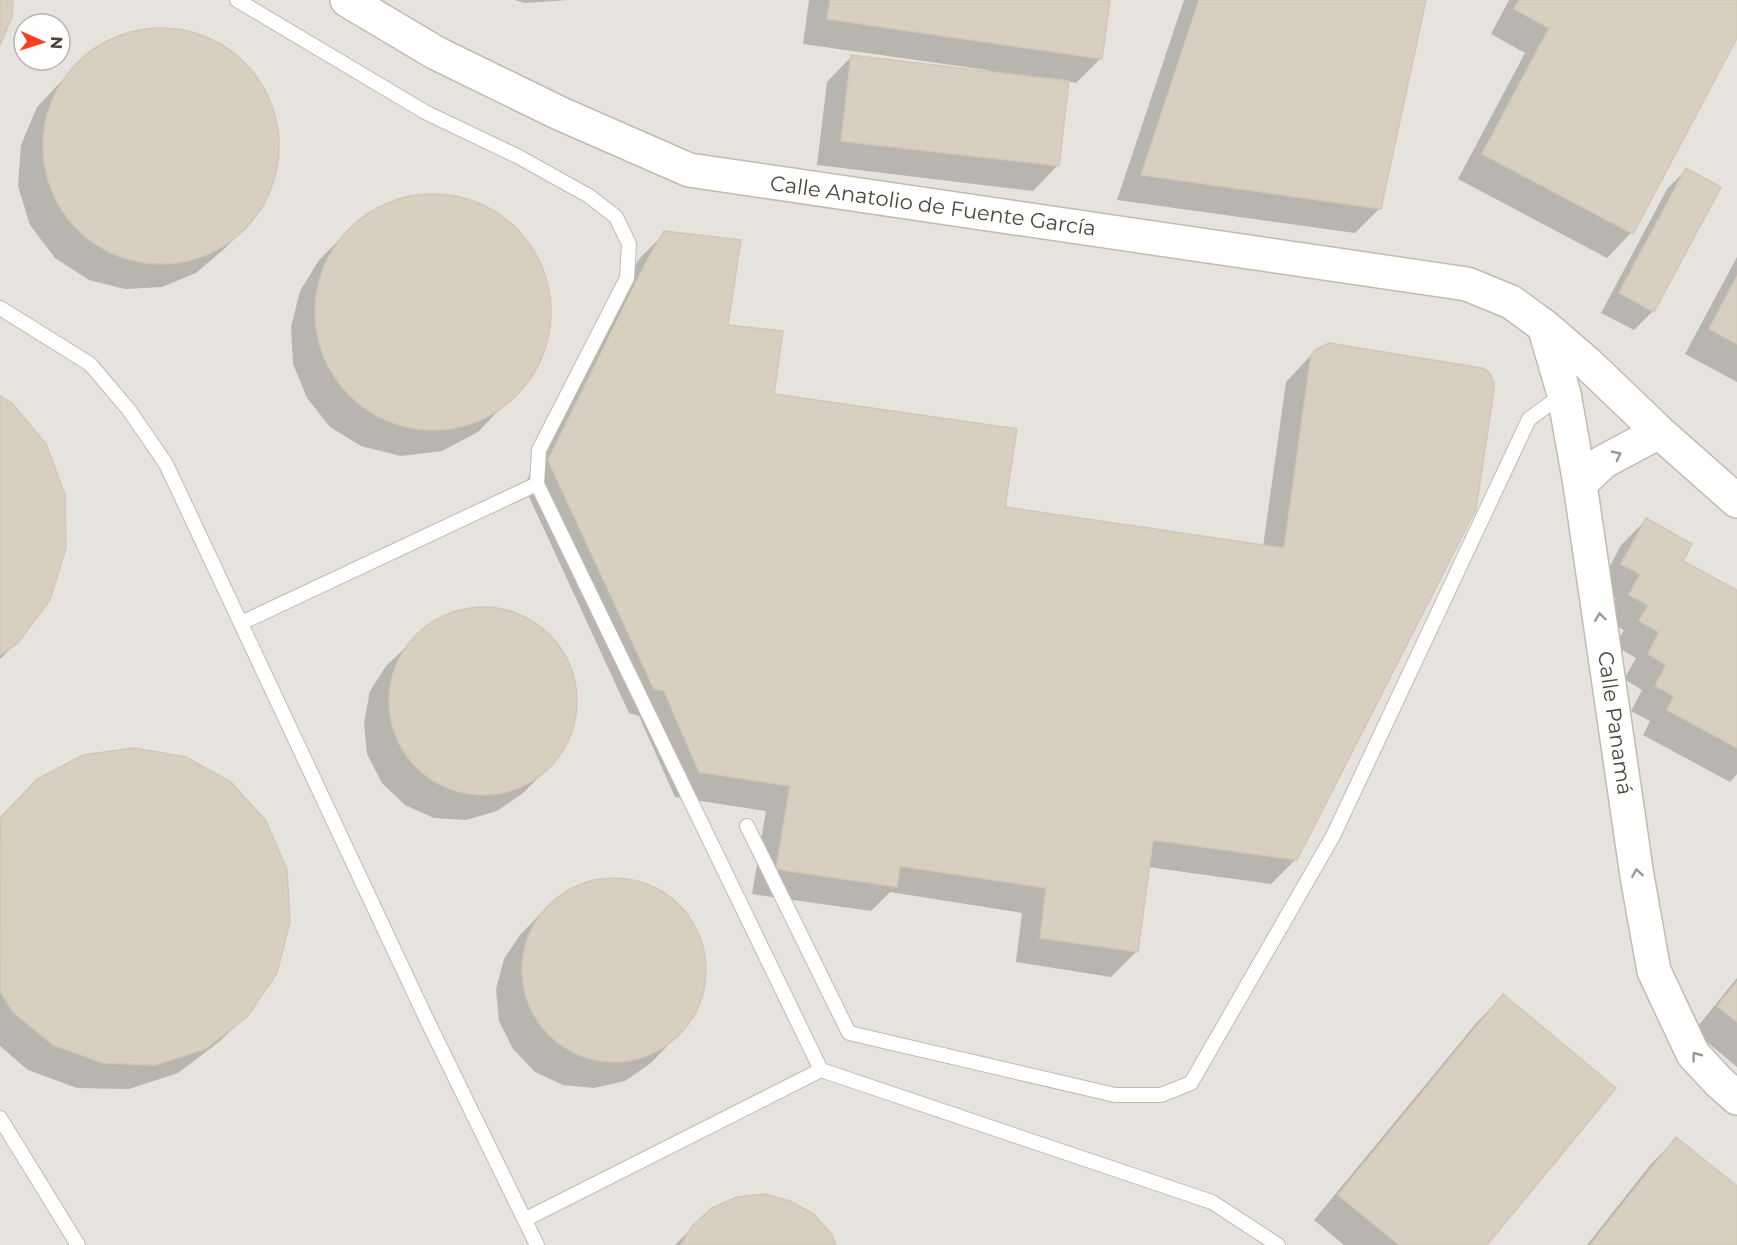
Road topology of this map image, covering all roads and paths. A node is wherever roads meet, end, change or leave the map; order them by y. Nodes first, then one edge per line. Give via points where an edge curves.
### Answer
1 (237, 0) edge
2 (347, 0) edge
3 (0, 308) edge
4 (1544, 326) junction
5 (1564, 394) junction
6 (1659, 432) junction
7 (537, 484) junction
8 (1581, 484) junction
9 (1737, 501) edge
10 (241, 623) junction
11 (747, 826) dead end
12 (821, 1070) junction
13 (1737, 1098) edge
14 (0, 1118) edge
15 (526, 1219) junction
16 (78, 1245) edge
17 (537, 1245) edge
18 (1278, 1245) edge

1 - 7 lane via 425,112 589,196 616,218 629,244 627,278 538,450
2 - 4 street, Calle Anatolio de Fuente García via 446,58 689,170 1467,284 1511,302
3 - 10 lane via 90,364 129,410 166,464
4 - 5 street, Calle Panamá
4 - 6 street, Calle Anatolio de Fuente García
5 - 8 street, Calle Panamá
5 - 11 lane via 1529,419 1333,836 1191,1083 1161,1095 1115,1095 849,1033
8 -> 6 street via 1603,462
6 - 9 street, Calle Anatolio de Fuente García
7 - 10 lane
7 - 12 lane
13 -> 8 street, Calle Panamá via 1693,1054 1654,971
10 - 15 lane via 425,1016
12 - 15 lane
12 - 18 lane via 1212,1202
14 - 16 lane
15 - 17 lane

